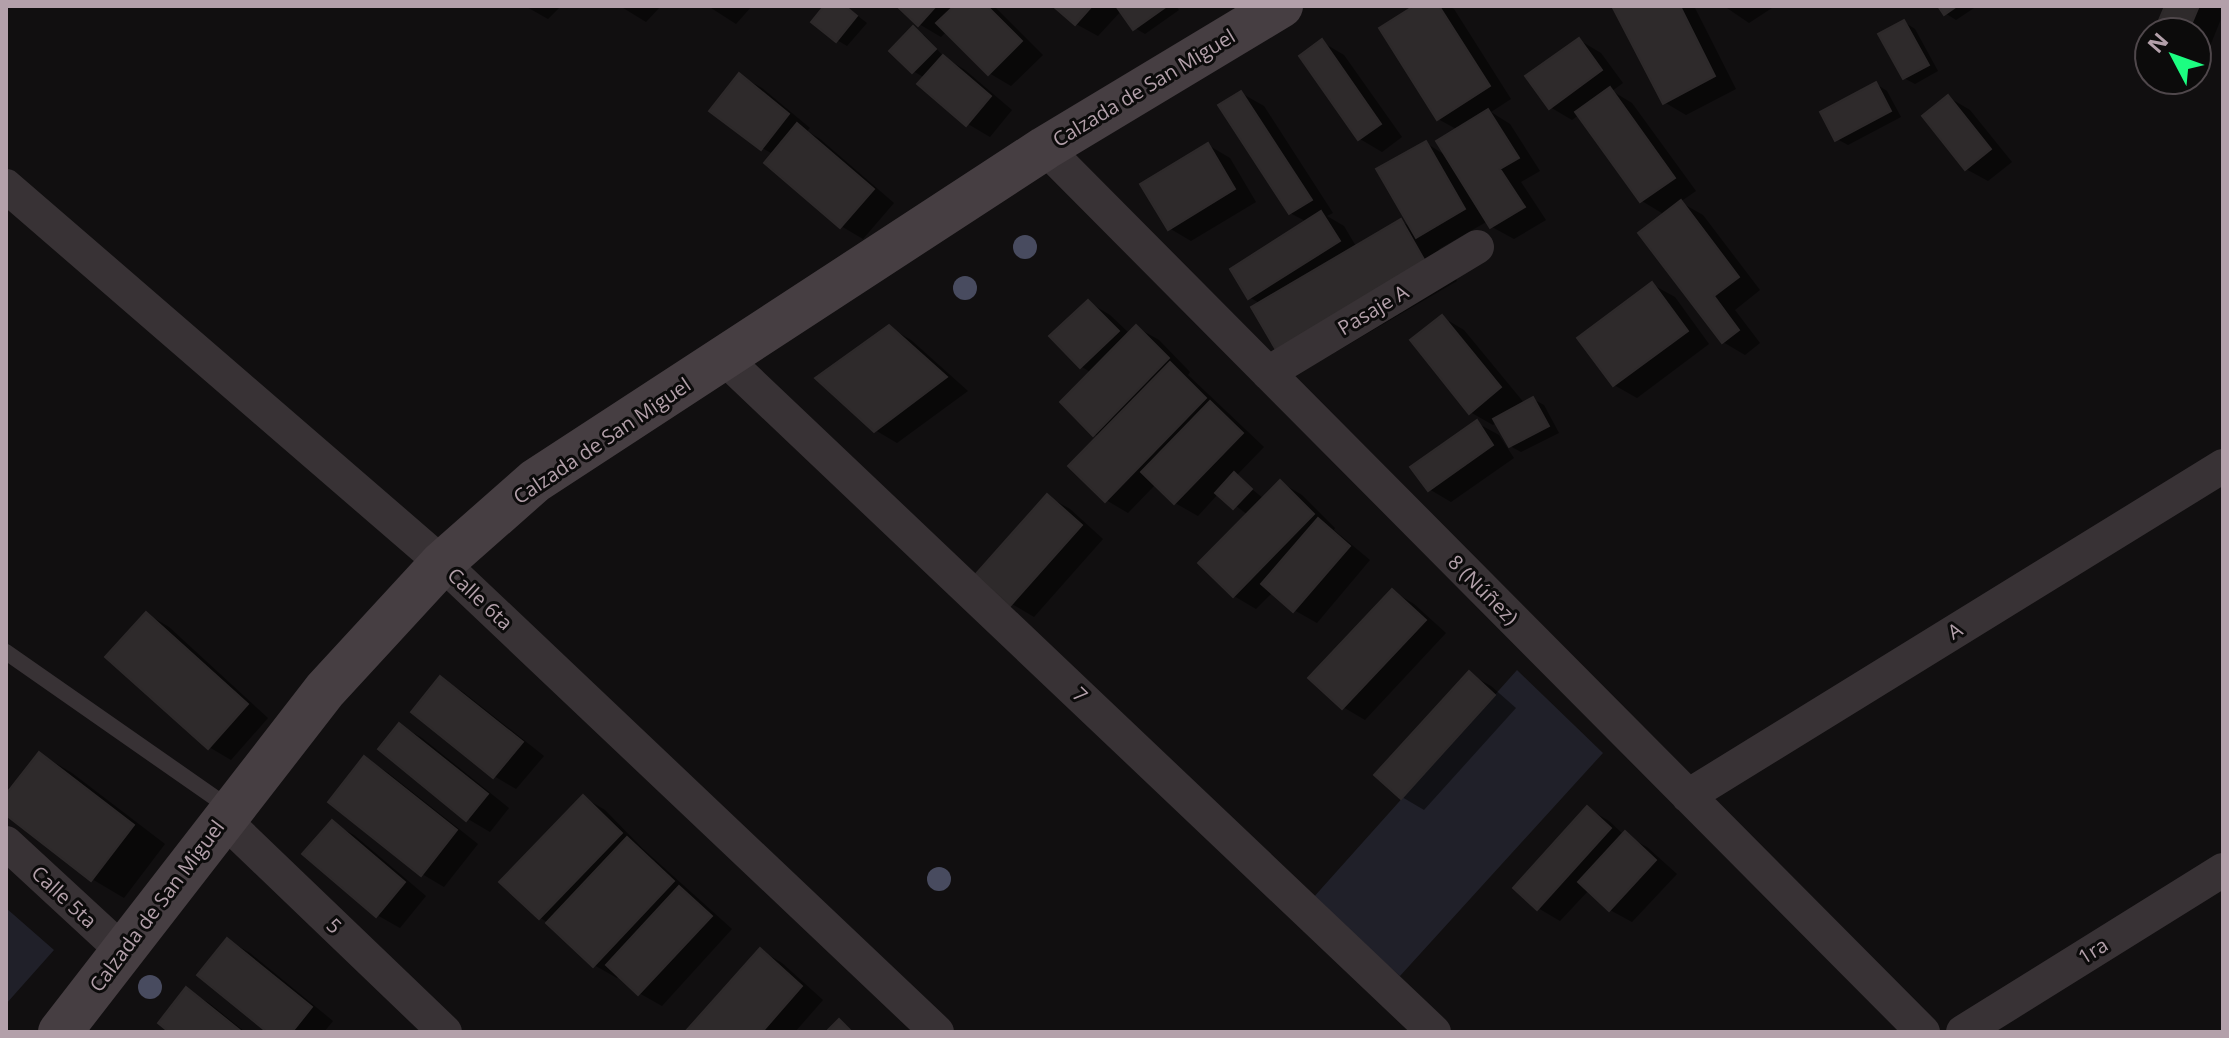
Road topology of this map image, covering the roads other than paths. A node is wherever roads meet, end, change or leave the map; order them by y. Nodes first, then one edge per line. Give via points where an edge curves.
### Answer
1 (1251, 13) edge
2 (1045, 148) junction
3 (6, 186) edge
4 (1477, 247) dead end
5 (725, 359) junction
6 (1268, 373) junction
7 (2223, 466) edge
8 (442, 563) junction
9 (6, 652) edge
10 (1688, 796) junction
11 (227, 814) junction
12 (6, 843) edge
13 (2223, 870) edge
14 (123, 951) junction
15 (60, 1032) edge
16 (445, 1032) edge
17 (937, 1032) edge
18 (1434, 1032) edge
19 (1923, 1032) edge
20 (1963, 1032) edge

1 - 2 main road, Calzada de San Miguel
2 - 5 main road, Calzada de San Miguel
2 - 6 street, 8 (Núñez)
3 - 8 street, Calle 6ta
4 - 6 street, Pasaje A
5 - 8 main road, Calzada de San Miguel via 535,481
5 - 18 street, 7
6 - 10 street, 8 (Núñez)
7 - 10 street, A
8 - 11 main road, Calzada de San Miguel via 325,690
8 - 17 street, Calle 6ta
9 - 11 lane
10 - 19 street, 8 (Núñez)
11 - 14 main road, Calzada de San Miguel
11 - 16 street, 5
12 - 14 street, Calle 5ta
13 - 20 street, 1ra
14 - 15 main road, Calzada de San Miguel

